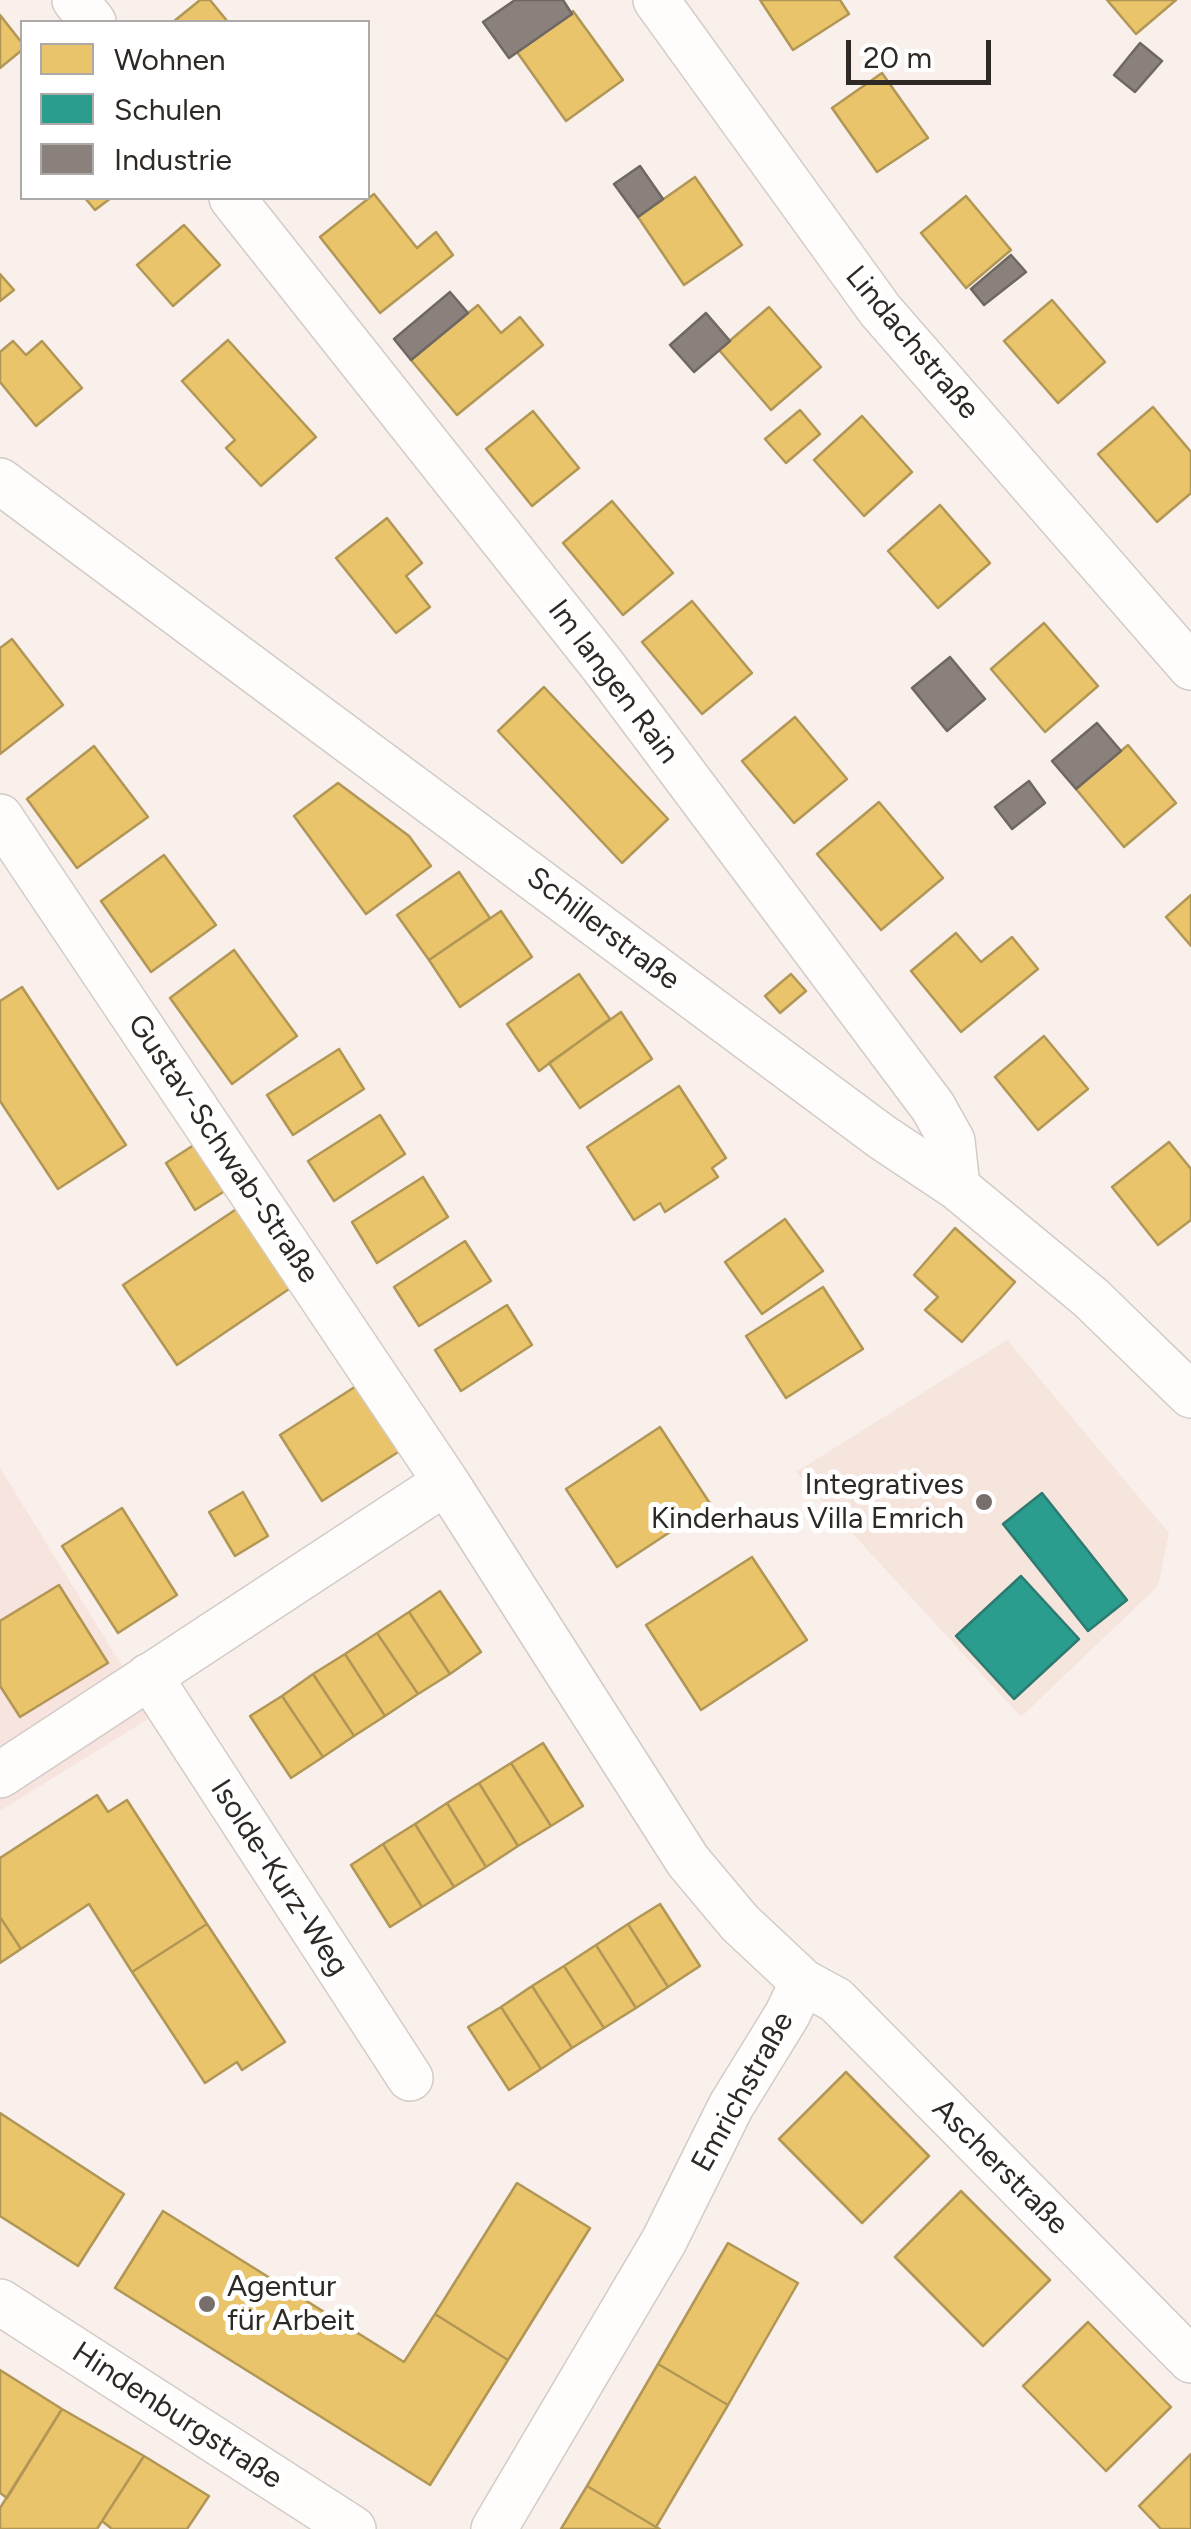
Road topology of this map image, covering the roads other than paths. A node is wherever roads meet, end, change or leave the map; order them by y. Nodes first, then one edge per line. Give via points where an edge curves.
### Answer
1 (75, 0) edge
2 (656, 0) edge
3 (91, 20) edge
4 (234, 200) edge
5 (0, 480) edge
6 (1191, 667) edge
7 (0, 817) edge
8 (958, 1187) junction
9 (1191, 1395) edge
10 (446, 1482) junction
11 (148, 1676) junction
12 (0, 1775) edge
13 (804, 1982) junction
14 (410, 2078) dead end
15 (0, 2302) edge
16 (1191, 2360) edge
17 (353, 2529) edge
18 (494, 2529) edge

1 - 3 street
2 - 6 street, Lindachstraße via 880,310
4 - 8 street, Im langen Rain via 603,666 932,1107 952,1140
5 - 8 street, Schillerstraße
7 - 10 street, Gustav-Schwab-Straße
8 - 9 street, Schillerstraße via 1091,1298
10 - 11 street
10 - 13 street, Emrichstraße via 688,1861 740,1923
11 - 12 street
11 - 14 street, Isolde-Kurz-Weg
13 - 16 street, Ascherstraße via 836,2000
13 - 18 street, Emrichstraße via 731,2106 664,2241
15 - 17 street, Hindenburgstraße

